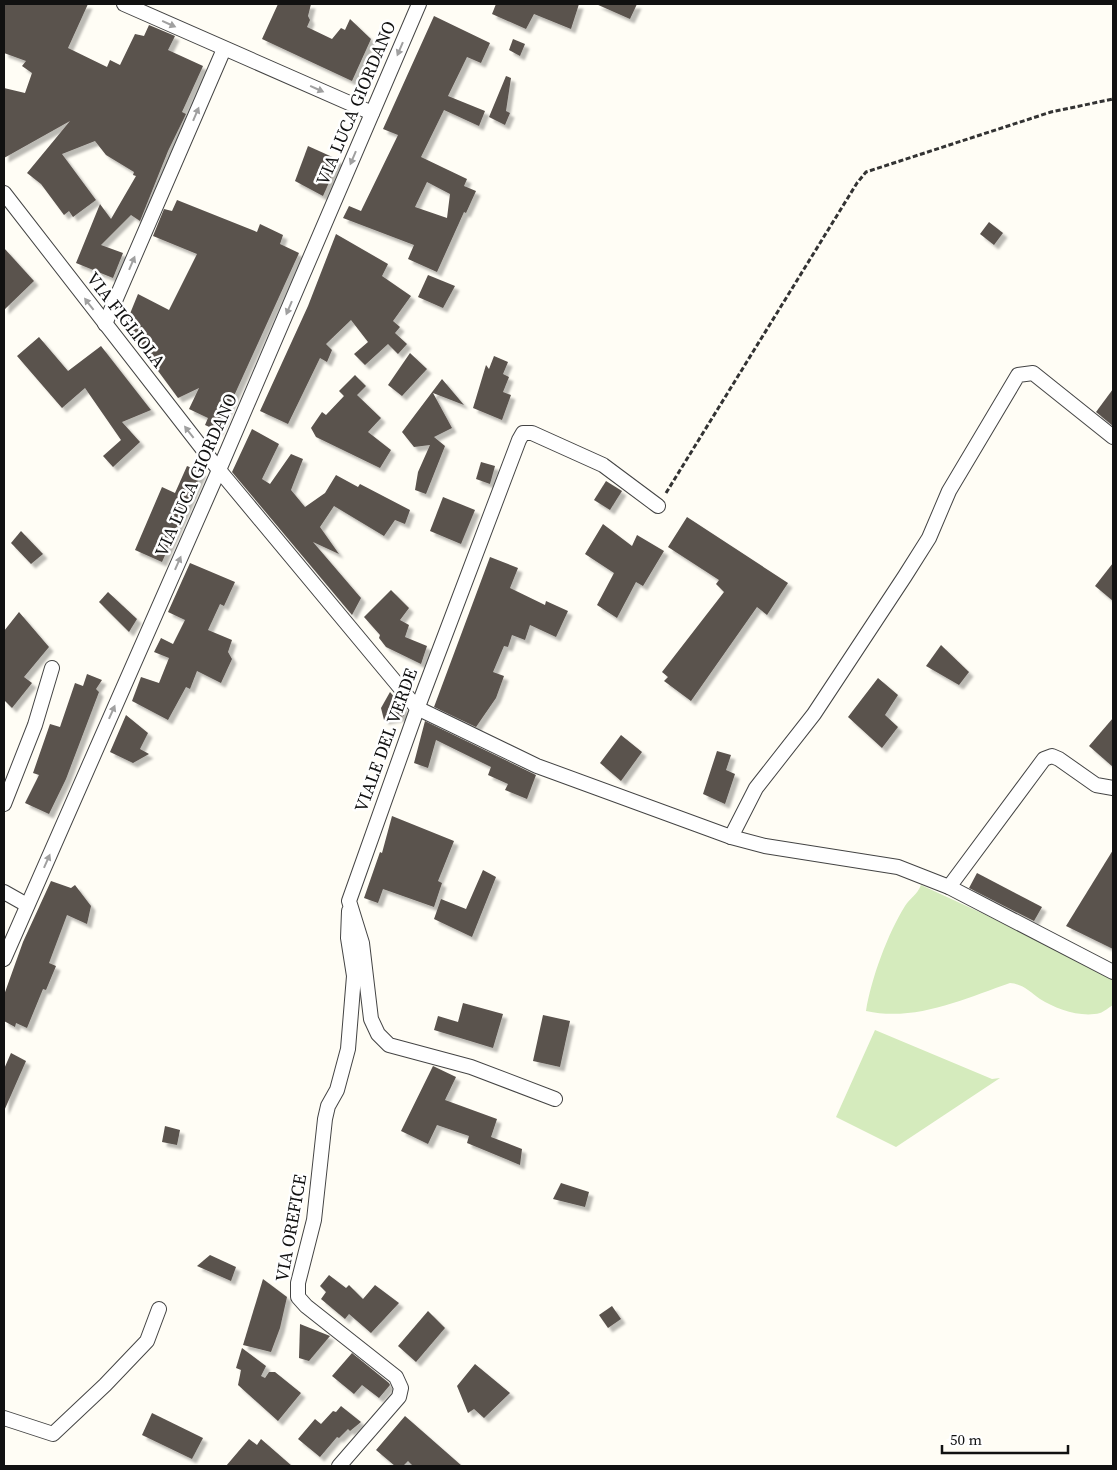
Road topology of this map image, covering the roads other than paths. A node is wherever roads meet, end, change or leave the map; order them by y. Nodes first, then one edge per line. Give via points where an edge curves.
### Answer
1 (124, 4) edge
2 (419, 4) edge
3 (224, 49) junction
4 (372, 113) junction
5 (4, 193) edge
6 (105, 324) junction
7 (1113, 437) edge
8 (219, 470) junction
9 (658, 506) road end
10 (52, 668) dead end
11 (418, 708) junction
12 (1113, 788) edge
13 (4, 804) edge
14 (731, 837) junction
15 (949, 887) junction
16 (4, 892) edge
17 (349, 900) junction
18 (27, 905) junction
19 (4, 959) edge
20 (1113, 972) edge
21 (554, 1100) dead end
22 (159, 1309) dead end
23 (4, 1418) edge
24 (340, 1466) edge

1 -> 3 street
2 -> 4 street, VIA LUCA GIORDANO
3 -> 4 street
6 -> 3 street
4 -> 8 street, VIA LUCA GIORDANO
6 -> 5 street, VIA FIGLIOLA
8 -> 6 street, VIA FIGLIOLA
7 - 14 street via 1033,373 1018,375 949,490 929,538 906,576 814,714 756,788
8 - 11 street, VIA FIGLIOLA
18 -> 8 street, VIA LUCA GIORDANO
9 - 11 street, VIALE DEL VERDE via 604,465 532,433 523,434
10 - 13 street via 36,725
11 - 14 street via 537,766
11 - 17 street, VIALE DEL VERDE
12 - 15 street via 1096,785 1059,758 1044,759
14 - 15 street via 765,846 898,867
15 - 20 street
16 - 18 street
17 - 21 street via 362,943 371,1019 378,1034 389,1045 471,1066
17 - 24 street, VIA OREFICE via 348,938 354,976 348,1049 325,1119 314,1220 298,1282 298,1297 396,1377 401,1388 399,1397
18 - 19 street, VIA LUCA GIORDANO
22 - 23 street via 147,1341 53,1434

